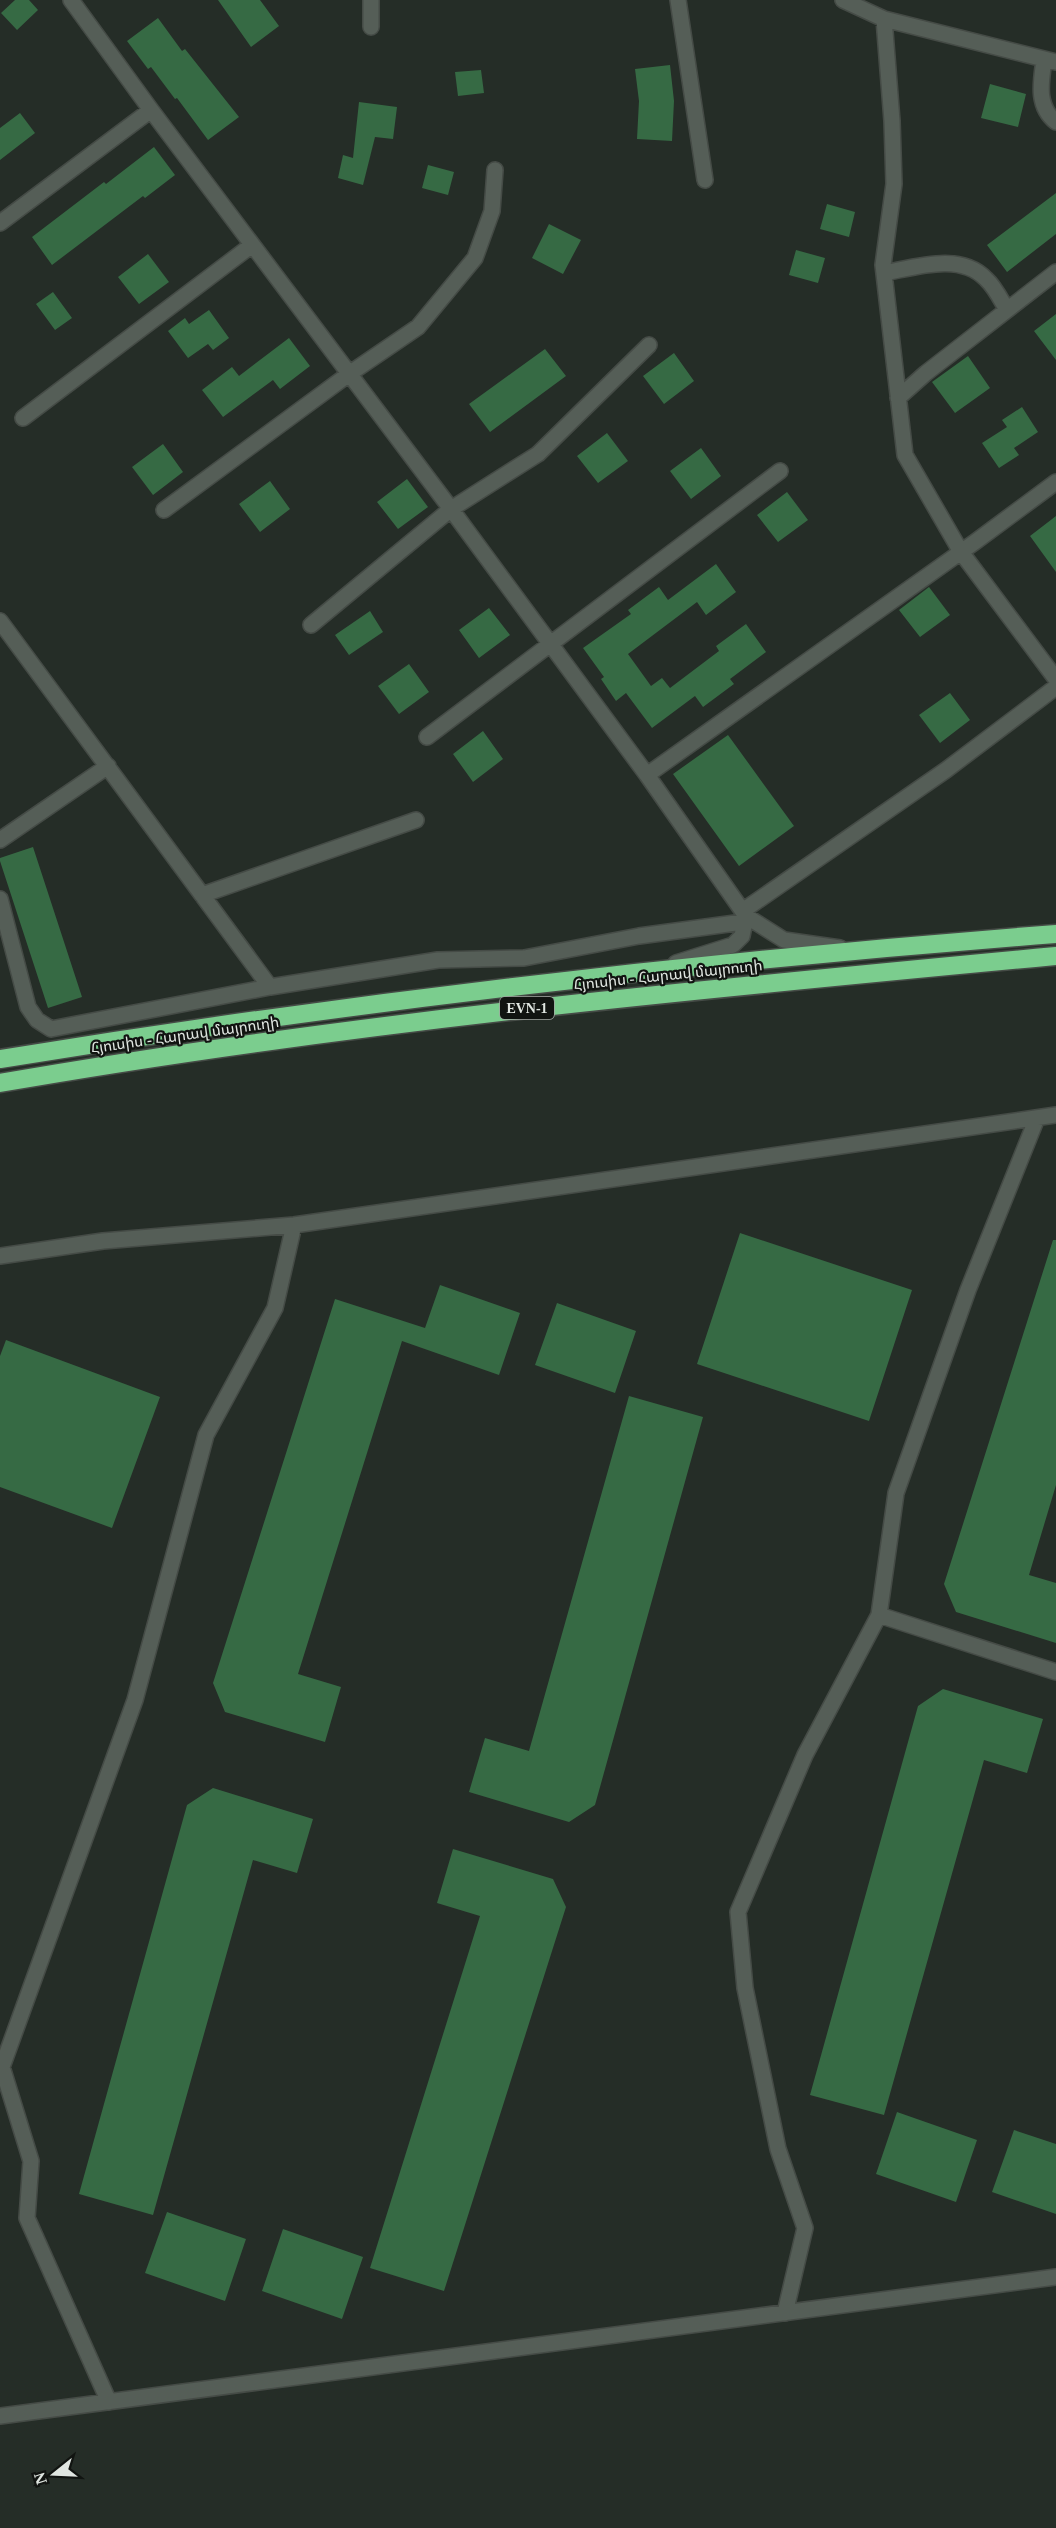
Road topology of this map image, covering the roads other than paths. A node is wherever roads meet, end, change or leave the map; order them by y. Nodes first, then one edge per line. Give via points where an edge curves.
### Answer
1 (71, 0) edge
2 (371, 0) edge
3 (678, 0) edge
4 (843, 0) edge
5 (884, 19) junction
6 (371, 27) dead end
7 (1050, 61) edge
8 (151, 110) junction
9 (1056, 122) edge
10 (495, 170) dead end
11 (705, 180) dead end
12 (0, 223) edge
13 (252, 245) junction
14 (1056, 272) edge
15 (884, 273) junction
16 (1007, 310) junction
17 (649, 345) dead end
18 (349, 374) junction
19 (898, 398) junction
20 (23, 418) dead end
21 (780, 471) dead end
22 (1056, 482) edge
23 (451, 509) junction
24 (164, 510) dead end
25 (961, 552) junction
26 (0, 621) edge
27 (311, 625) dead end
28 (550, 643) junction
29 (1056, 680) edge
30 (1056, 687) edge
31 (427, 737) dead end
32 (108, 766) junction
33 (647, 775) junction
34 (416, 820) dead end
35 (0, 840) edge
36 (202, 894) junction
37 (0, 899) edge
38 (745, 916) junction
39 (1056, 934) edge
40 (865, 951) junction
41 (1056, 956) edge
42 (659, 969) junction
43 (270, 987) junction
44 (0, 1059) edge
45 (0, 1083) edge
46 (1056, 1115) edge
47 (1037, 1118) junction
48 (294, 1225) junction
49 (0, 1256) edge
50 (879, 1615) junction
51 (1056, 1672) edge
52 (1056, 2277) edge
53 (784, 2313) junction
54 (109, 2402) junction
55 (0, 2416) edge

1 - 8 street
2 - 6 street
3 - 11 street
4 - 5 street
5 - 7 street
5 - 15 street via 894,184
7 - 9 street via 1040,96
8 - 12 street
8 - 13 street
10 - 18 street via 492,211 475,258 418,327
13 - 18 street
13 - 20 street
14 - 16 street
15 - 16 street via 938,264 966,265 986,278
15 - 19 street
16 - 19 street
17 - 23 street via 538,454
18 - 23 street
18 - 24 street
19 - 25 street via 905,455
21 - 28 street
22 - 25 street
23 - 27 street
23 - 28 street
25 - 29 street
25 - 33 street
26 - 32 street
28 - 31 street
28 - 33 street
30 - 38 street
32 - 35 street
32 - 36 street
33 - 38 street
34 - 36 street
36 - 43 street
37 - 43 street via 28,1007 37,1020 51,1029
38 - 40 street via 784,940
38 - 42 street via 742,936 733,945
38 - 43 street via 524,958 438,960
39 - 40 highway, Հյուսիս - Հարավ մայրուղի / EVN-1
40 - 42 highway, Հյուսիս - Հարավ մայրուղի / EVN-1
41 - 45 highway, Հյուսիս - Հարավ մայրուղի / EVN-1 via 519,1009 318,1034
42 - 44 highway, Հյուսիս - Հարավ մայրուղի / EVN-1 via 329,1009
46 - 47 street
47 - 48 street
47 - 50 street via 968,1290 896,1493
48 - 49 street via 103,1240
48 - 54 street via 274,1308 206,1435 135,1700 2,2067 31,2161 27,2218
50 - 51 street
50 - 53 street via 805,1755 738,1912 745,1988 778,2149 805,2228
52 - 53 street
53 - 54 street
54 - 55 street

